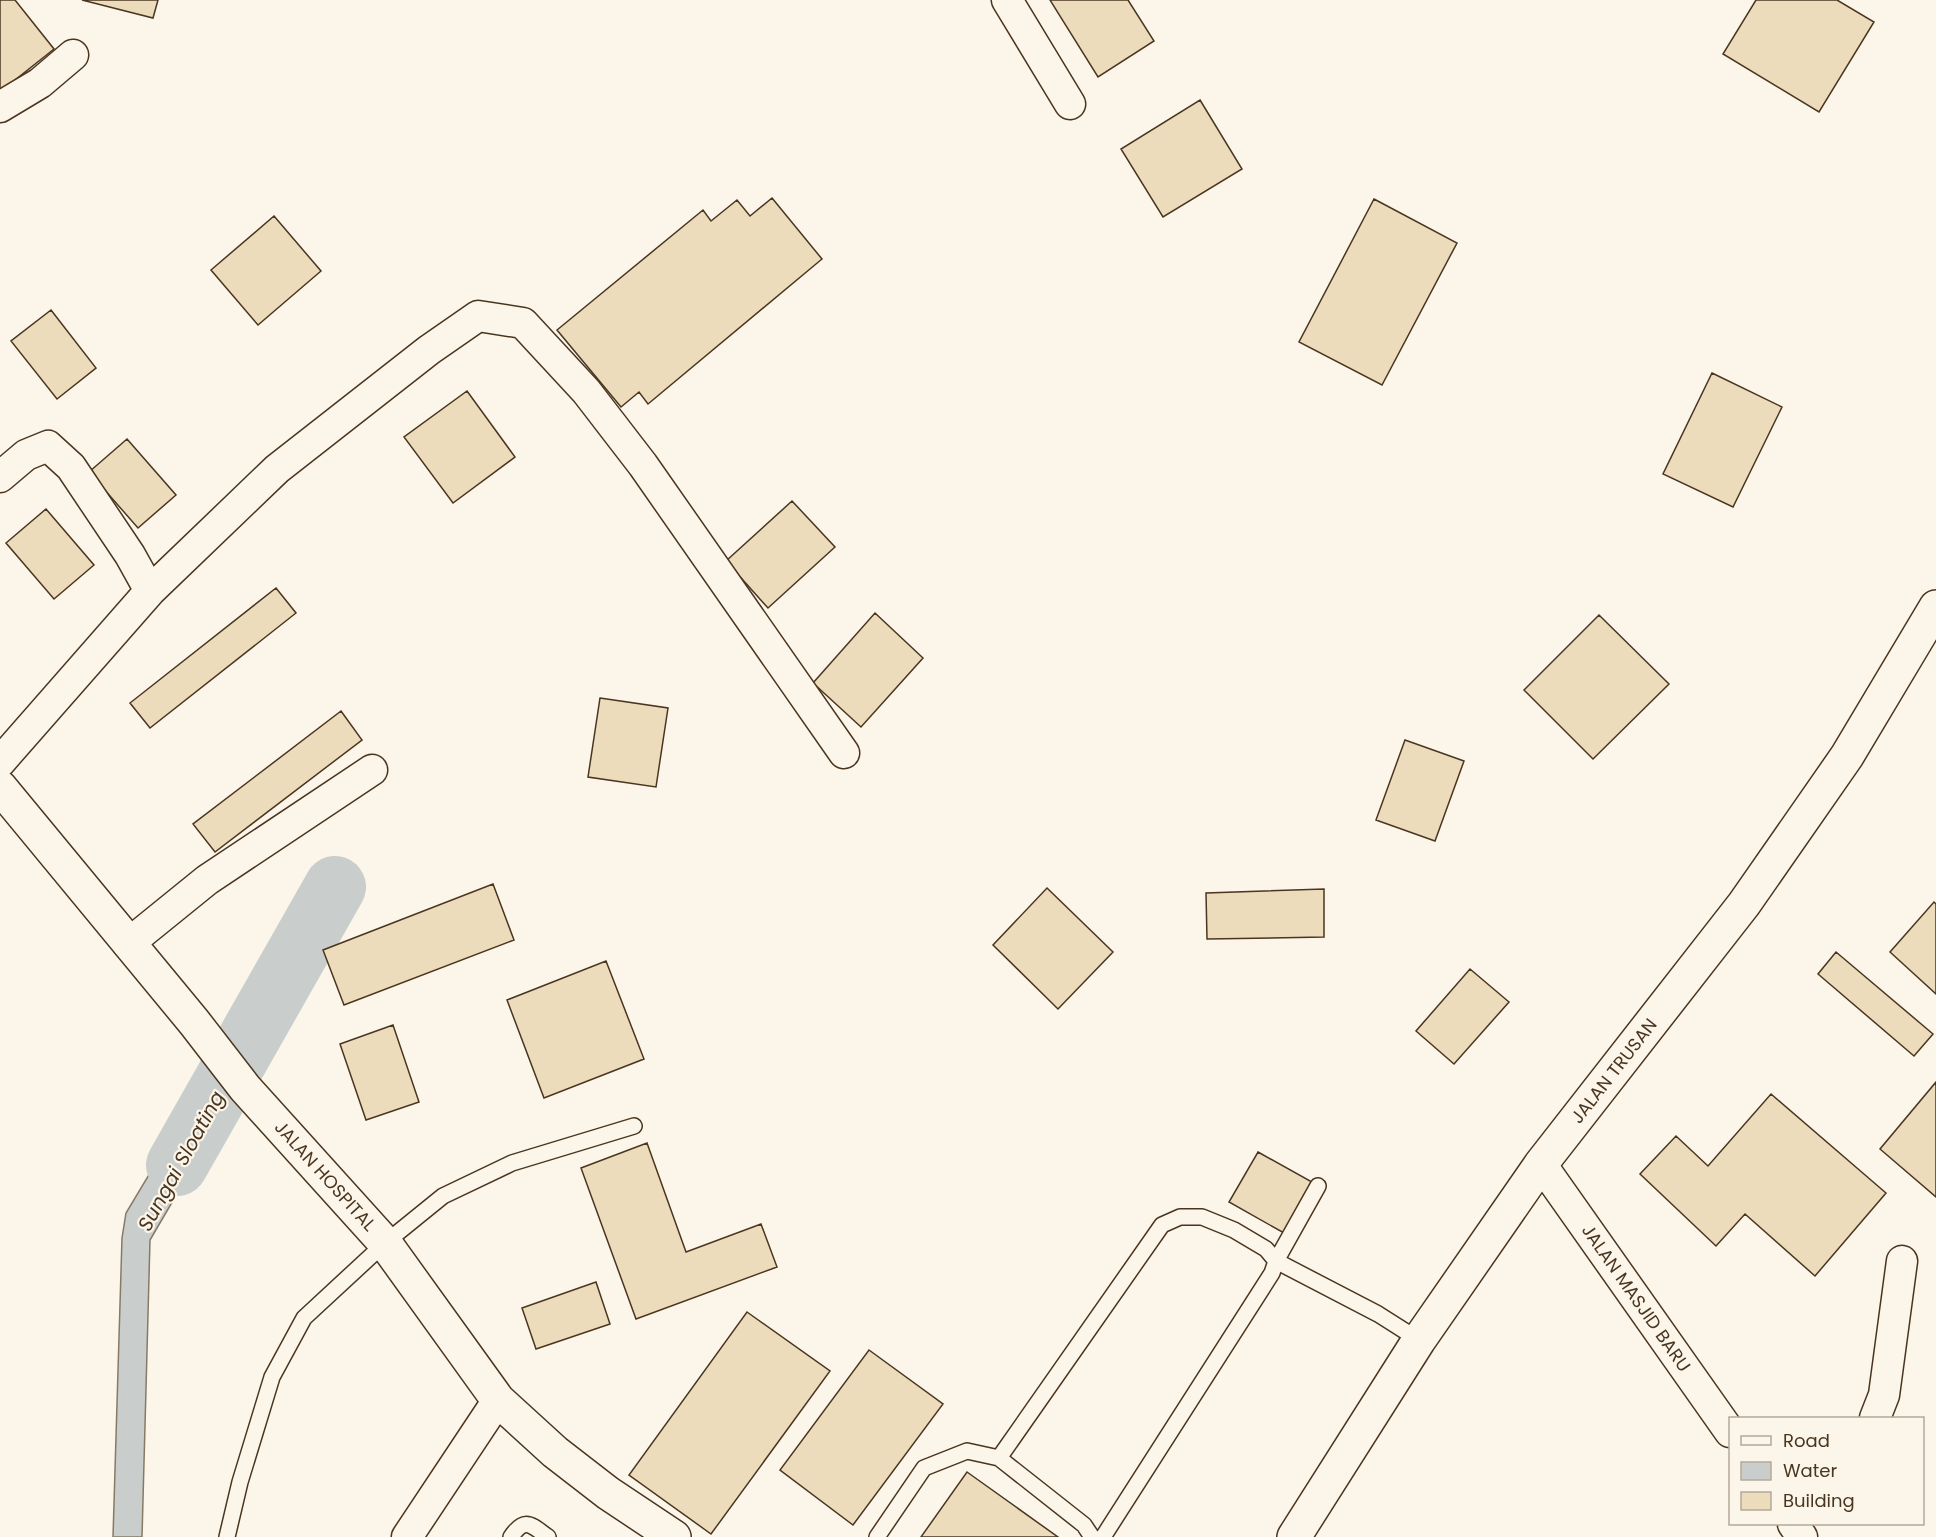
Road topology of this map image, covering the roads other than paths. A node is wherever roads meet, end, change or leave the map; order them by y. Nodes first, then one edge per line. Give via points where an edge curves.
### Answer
1 (1007, 0) edge
2 (73, 55) dead end
3 (1070, 104) dead end
4 (0, 107) edge
5 (0, 477) edge
6 (150, 591) junction
7 (1936, 607) edge
8 (844, 753) dead end
9 (0, 762) edge
10 (372, 770) dead end
11 (0, 787) edge
12 (128, 944) junction
13 (634, 1126) dead end
14 (1541, 1164) junction
15 (1318, 1186) dead end
16 (385, 1243) junction
17 (1276, 1261) junction
18 (1902, 1261) dead end
19 (1419, 1340) junction
20 (498, 1400) junction
21 (1876, 1417) edge
22 (1729, 1429) edge
23 (999, 1458) junction
24 (226, 1537) edge
25 (407, 1537) edge
26 (512, 1537) edge
27 (548, 1537) edge
28 (674, 1537) edge
29 (877, 1537) edge
30 (1092, 1537) edge
31 (1103, 1537) edge
32 (1294, 1537) edge

1 - 3 street
2 - 4 street via 40,83
5 - 6 street via 26,455 48,446 71,467
6 - 8 street via 277,469 429,350 478,316 524,323 585,391 643,465
6 - 9 street
7 - 14 main road, JALAN TRUSAN via 1847,756 1744,904
10 - 12 street via 207,880
11 - 12 main road, JALAN HOSPITAL
12 - 16 main road, JALAN HOSPITAL via 245,1088
13 - 16 lane via 512,1163 443,1196
14 - 19 main road, JALAN TRUSAN
14 - 22 street, JALAN MASJID BARU
15 - 17 lane
16 - 20 main road, JALAN HOSPITAL
16 - 24 lane via 304,1318 272,1377
17 - 19 lane
17 - 23 lane via 1266,1249 1202,1217 1180,1216 1162,1225
17 - 31 lane
18 - 21 street via 1884,1395
19 - 32 main road, JALAN TRUSAN
20 - 25 street
20 - 28 main road, JALAN HOSPITAL via 563,1459
23 - 29 lane via 967,1450 924,1468
23 - 30 lane via 1083,1525
26 - 27 lane via 517,1528 529,1524

